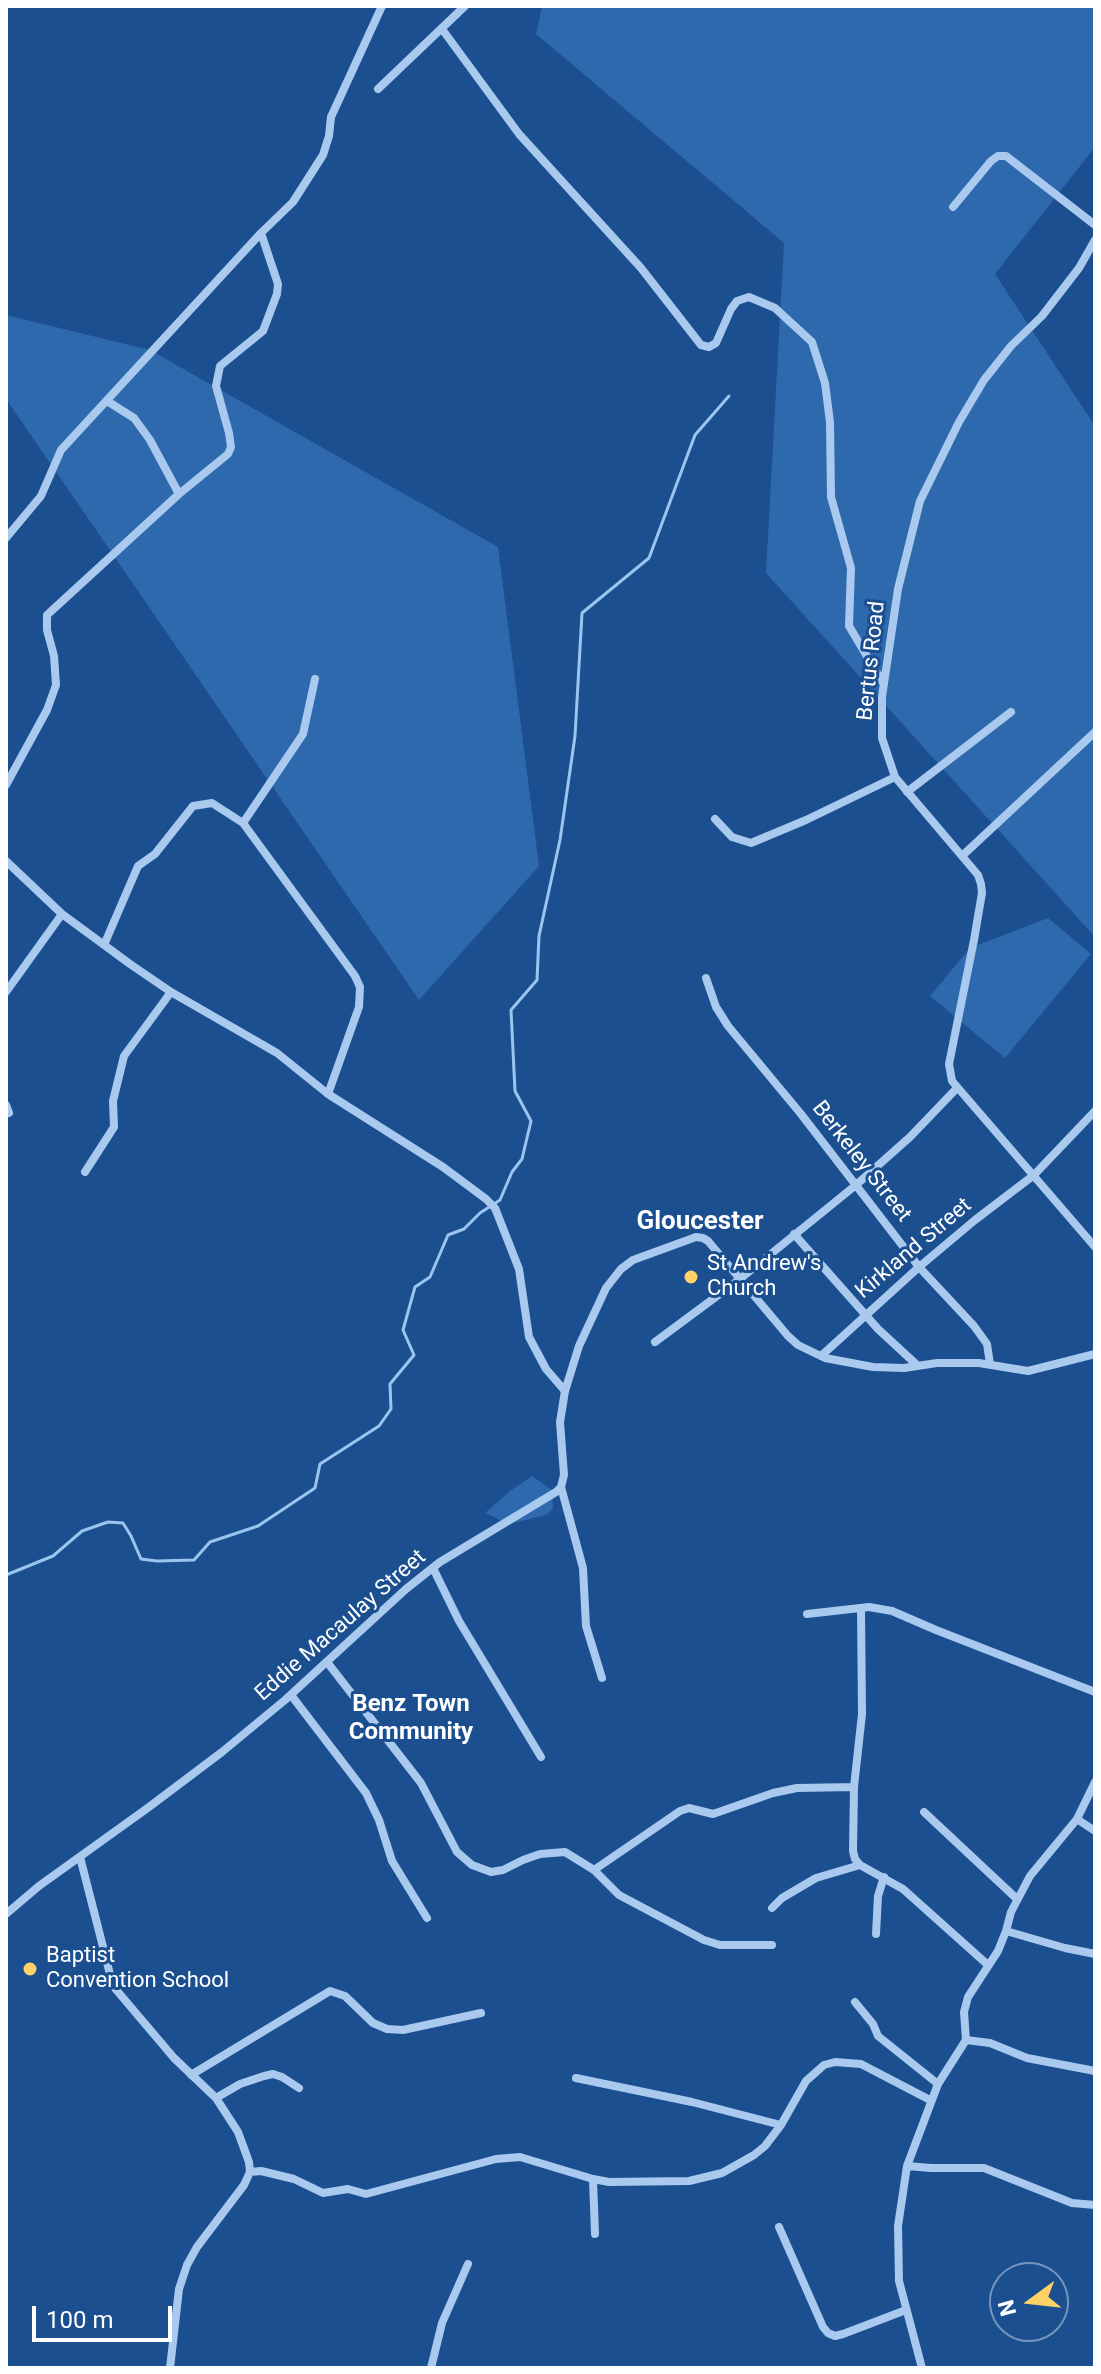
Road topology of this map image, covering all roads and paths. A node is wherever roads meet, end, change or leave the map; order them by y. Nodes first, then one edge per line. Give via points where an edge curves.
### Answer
1 (382, 6) edge
2 (465, 6) edge
3 (442, 29) junction
4 (378, 89) dead end
5 (953, 207) dead end
6 (1095, 225) edge
7 (261, 233) junction
8 (1095, 240) edge
9 (107, 401) junction
10 (179, 494) junction
11 (6, 538) edge
12 (315, 679) dead end
13 (884, 684) junction
14 (1011, 712) dead end
15 (1095, 732) edge
16 (895, 777) junction
17 (6, 785) edge
18 (907, 792) junction
19 (715, 819) dead end
20 (243, 823) junction
21 (962, 856) junction
22 (6, 861) edge
23 (62, 914) junction
24 (104, 945) junction
25 (706, 978) dead end
26 (6, 992) edge
27 (171, 992) junction
28 (957, 1088) junction
29 (328, 1094) junction
30 (1095, 1111) edge
31 (85, 1172) dead end
32 (1034, 1175) junction
33 (856, 1185) junction
34 (794, 1234) junction
35 (1095, 1247) edge
36 (919, 1267) junction
37 (740, 1279) junction
38 (865, 1314) junction
39 (655, 1342) dead end
40 (1095, 1354) edge
41 (821, 1356) junction
42 (990, 1364) junction
43 (917, 1365) junction
44 (565, 1391) junction
45 (561, 1487) junction
46 (433, 1568) junction
47 (861, 1608) junction
48 (807, 1614) dead end
49 (327, 1662) junction
50 (602, 1678) dead end
51 (1095, 1692) edge
52 (291, 1695) junction
53 (541, 1757) dead end
54 (1095, 1782) edge
55 (854, 1787) junction
56 (924, 1812) dead end
57 (1077, 1819) junction
58 (1095, 1831) edge
59 (80, 1857) junction
60 (860, 1865) junction
61 (594, 1870) junction
62 (884, 1877) junction
63 (1017, 1899) junction
64 (772, 1908) dead end
65 (6, 1914) edge
66 (427, 1918) dead end
67 (1006, 1931) junction
68 (876, 1934) dead end
69 (772, 1945) dead end
70 (1095, 1954) edge
71 (988, 1965) junction
72 (855, 2002) dead end
73 (481, 2013) dead end
74 (966, 2040) junction
75 (1095, 2071) edge
76 (191, 2075) junction
77 (576, 2078) dead end
78 (938, 2084) junction
79 (299, 2088) dead end
80 (216, 2098) junction
81 (930, 2100) junction
82 (781, 2125) junction
83 (907, 2166) junction
84 (250, 2172) junction
85 (593, 2179) junction
86 (1095, 2205) edge
87 (779, 2227) dead end
88 (595, 2234) dead end
89 (468, 2264) dead end
90 (906, 2310) junction
91 (170, 2368) edge
92 (431, 2368) edge
93 (922, 2368) edge

1 - 7 street via 331,117 323,155 293,202
2 - 3 street
3 - 4 street
3 - 13 street via 519,134 641,268 701,345 716,343 731,309 749,297 775,308 812,342 830,422 831,497 851,568 849,626
5 - 6 street via 991,161 1006,156
7 - 9 street
7 - 10 street via 277,294 263,331 220,366 216,386 231,447
8 - 13 street, Bertus Road via 1052,304 984,380 920,501 898,589
9 - 10 street via 134,418
9 - 11 street via 61,450 41,496
10 - 17 street via 47,615 56,685
12 - 20 street via 303,734
13 - 16 street, Bertus Road via 882,738
14 - 18 street
15 - 21 street
16 - 18 street, Bertus Road
16 - 19 street via 751,843 732,837
18 - 21 street, Bertus Road
20 - 24 street via 212,803 193,806 155,854 138,866
20 - 29 street via 360,987 359,1007
21 - 28 street, Bertus Road via 978,875 982,893 949,1064
22 - 23 street
23 - 24 street
23 - 26 street
24 - 27 street
25 - 33 street, Berkeley Street via 728,1026
27 - 29 street via 277,1053
27 - 31 street via 124,1056 113,1101 114,1127
28 - 32 street
28 - 33 street
29 - 44 street via 443,1167 495,1208 519,1269 529,1337
30 - 32 street, Kirkland Street
32 - 35 street
32 - 36 street, Kirkland Street
33 - 34 street
33 - 36 street, Berkeley Street
34 - 37 street
34 - 38 street
36 - 38 street, Kirkland Street
36 - 42 street, Berkeley Street via 983,1338
37 - 39 street
37 - 41 street via 788,1336
37 - 44 street via 703,1238 633,1260 606,1288
38 - 41 street, Kirkland Street
38 - 43 street
40 - 42 street via 1028,1371
41 - 43 street via 873,1367
42 - 43 street
44 - 45 street
45 - 46 street, Eddie Macaulay Street
45 - 50 street via 583,1568 586,1626
46 - 49 street, Eddie Macaulay Street
46 - 53 street
47 - 48 street
47 - 51 street via 892,1611
47 - 55 street via 862,1714
49 - 52 street, Eddie Macaulay Street
49 - 61 street via 430,1795 464,1859 491,1872 540,1854 565,1852
52 - 59 street, Eddie Macaulay Street
52 - 66 street via 366,1793 392,1861
54 - 57 street
55 - 60 street via 853,1851
55 - 61 street via 797,1788 713,1814 689,1808
56 - 63 street
57 - 58 street
57 - 63 street via 1038,1864
59 - 65 street, Eddie Macaulay Street
59 - 76 street via 113,1986
60 - 62 street
60 - 64 street via 816,1878
61 - 69 street via 619,1895 704,1940
62 - 68 street
62 - 71 street
63 - 67 street
67 - 70 street
67 - 71 street
71 - 74 street via 968,1997
72 - 78 street via 878,2036
73 - 76 street via 387,2029 345,1996 330,1991
74 - 75 street
74 - 78 street
76 - 80 street
77 - 82 street
78 - 81 street
79 - 80 street via 273,2074
80 - 84 street via 238,2132
81 - 82 street via 871,2068 835,2062 806,2081
81 - 83 street
82 - 85 street via 754,2155 707,2178 625,2183
83 - 86 street via 984,2168 1072,2203
83 - 90 street via 897,2256
84 - 85 street via 294,2179 323,2193 348,2189 366,2194 520,2157
84 - 91 street via 187,2265
85 - 88 street
87 - 90 street via 828,2333 843,2334
89 - 92 street via 442,2323
90 - 93 street

